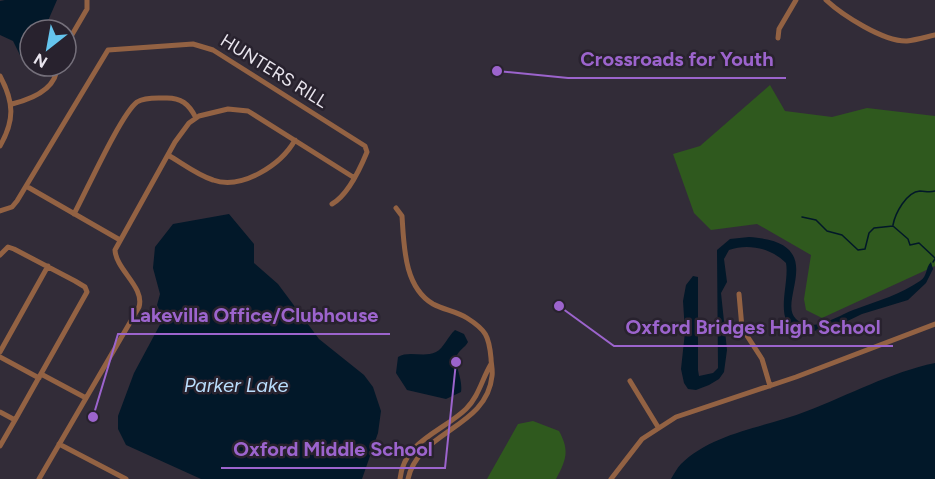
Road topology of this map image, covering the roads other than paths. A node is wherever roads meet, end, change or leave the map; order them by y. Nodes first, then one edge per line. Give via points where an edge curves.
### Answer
1 (87, 0) edge
2 (796, 0) edge
3 (826, 0) edge
4 (78, 24) edge
5 (935, 35) edge
6 (778, 38) dead end
7 (0, 76) edge
8 (54, 78) edge
9 (7, 91) junction
10 (0, 95) edge
11 (12, 104) junction
12 (196, 118) junction
13 (295, 140) junction
14 (0, 146) edge
15 (168, 155) junction
16 (353, 177) junction
17 (26, 186) junction
18 (332, 204) dead end
19 (396, 208) dead end
20 (0, 211) edge
21 (74, 214) junction
22 (120, 240) junction
23 (0, 255) edge
24 (48, 266) junction
25 (739, 294) dead end
26 (935, 324) edge
27 (0, 354) edge
28 (491, 364) junction
29 (40, 376) junction
30 (630, 381) dead end
31 (770, 386) junction
32 (86, 398) junction
33 (0, 412) edge
34 (15, 420) junction
35 (658, 427) junction
36 (59, 444) junction
37 (0, 446) edge
38 (39, 479) edge
39 (126, 479) edge
40 (399, 479) edge
41 (408, 479) edge
42 (611, 479) edge

1 - 4 street via 87,9
2 - 6 street
3 - 5 street via 871,30 893,39 905,41
7 - 9 street
8 - 11 street via 32,97
9 - 10 street
9 - 11 street
11 - 14 street via 10,127
12 - 13 street via 228,109 248,111
12 - 15 street via 183,130
12 - 21 street via 176,98 149,98 135,103
13 - 15 street via 289,151 270,167 229,181 210,180
13 - 16 street
15 - 22 street
16 - 17 street, HUNTERS RILL via 367,152 365,146 213,50 193,44 108,50
16 - 18 street, HUNTERS RILL via 344,194
17 - 20 street, HUNTERS RILL via 12,207
17 - 21 street
19 - 28 street via 402,216 407,265 419,292 432,303 478,325 489,339
21 - 22 street
22 - 32 street via 115,258 136,289 140,303
23 - 24 street via 8,247
24 - 27 street
24 - 29 street via 85,286 87,292
25 - 31 street via 742,328 762,359
26 - 31 street
27 - 29 street
28 - 40 street via 466,409 410,452
28 - 41 street via 490,388 482,402 471,416 417,457
29 - 32 street
29 - 34 street
30 - 35 street
31 - 35 street via 676,417
32 - 36 street
33 - 34 street
34 - 37 street
35 - 42 street via 642,439
36 - 38 street
36 - 39 street

